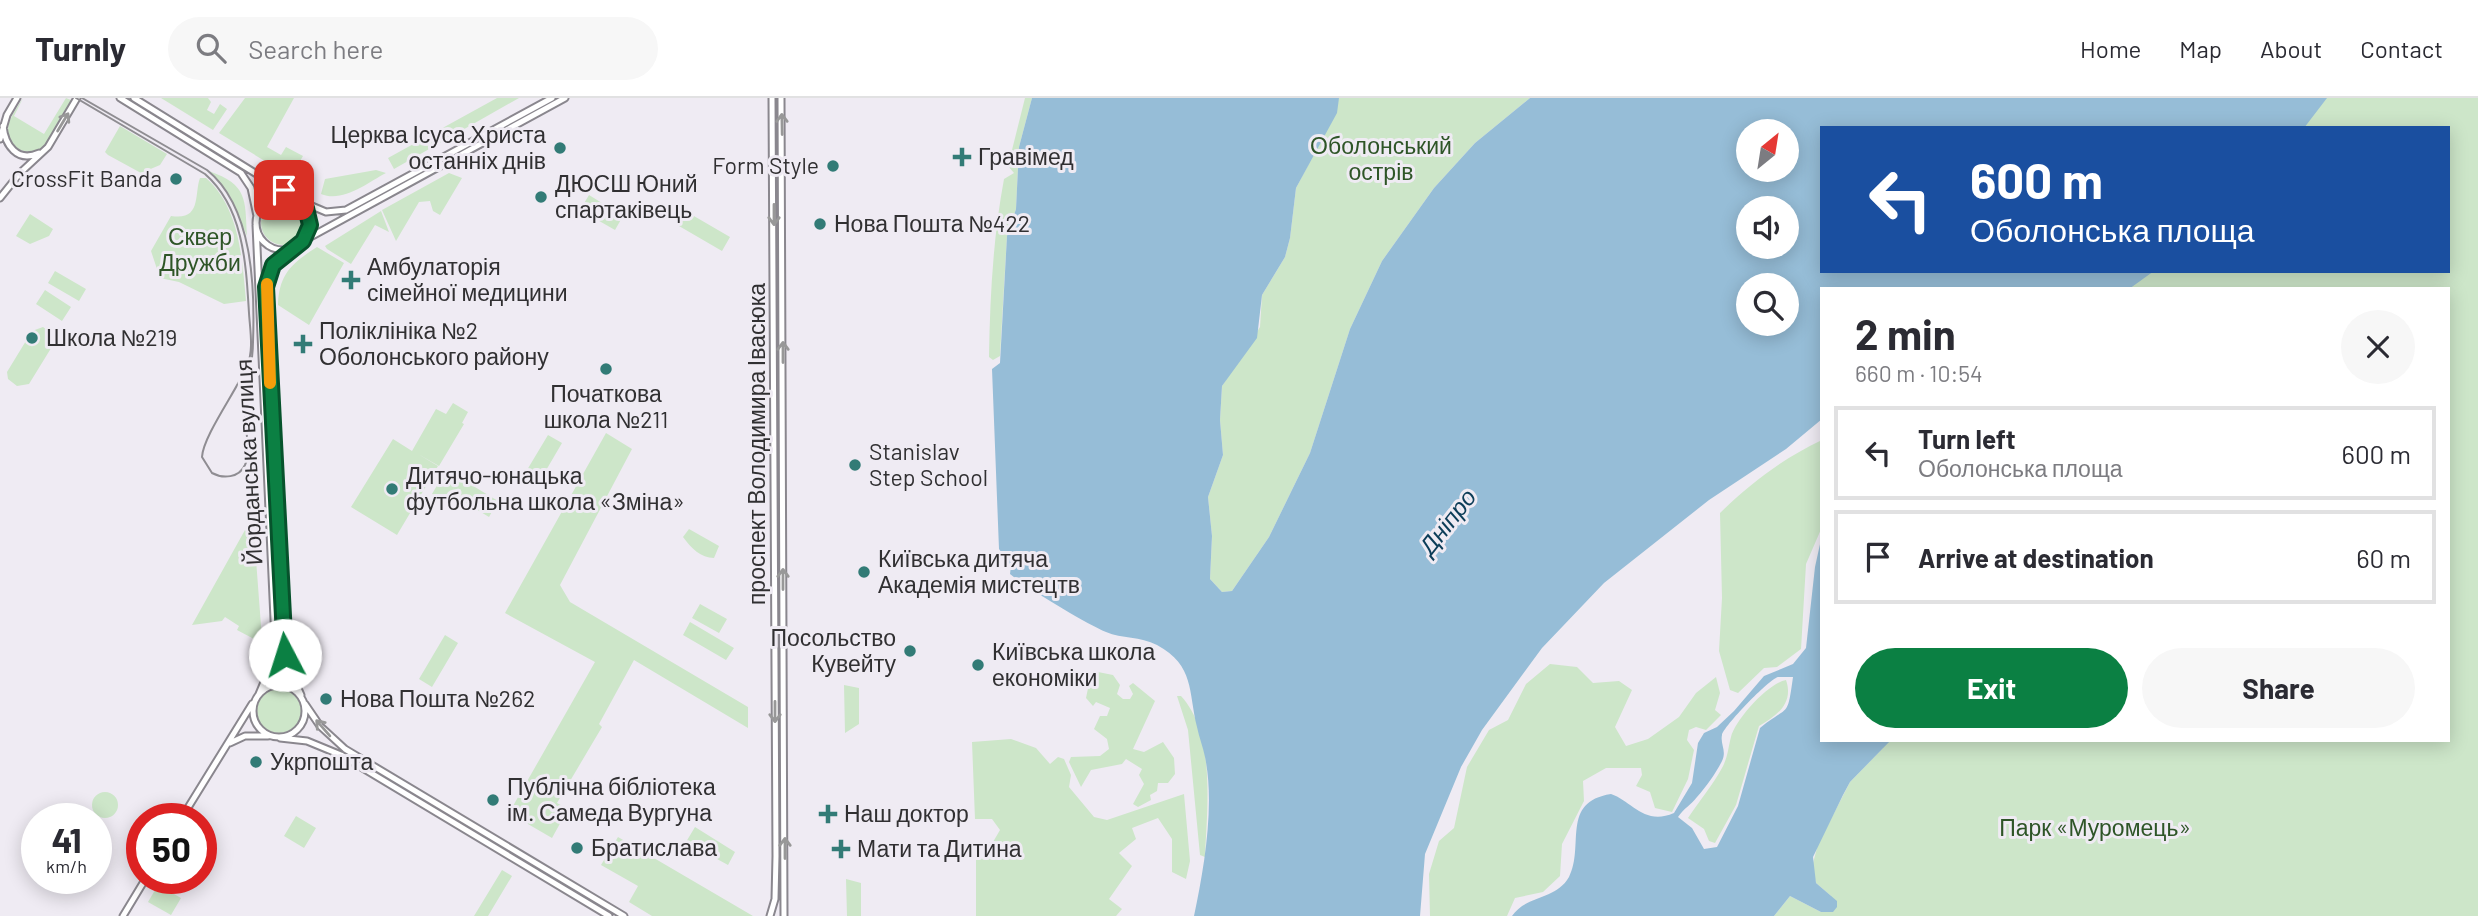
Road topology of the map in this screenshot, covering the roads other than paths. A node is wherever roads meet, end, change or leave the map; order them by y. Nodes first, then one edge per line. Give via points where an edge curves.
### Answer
1 (17, 98) edge
2 (77, 98) edge
3 (120, 98) edge
4 (134, 98) edge
5 (552, 98) edge
6 (565, 98) edge
7 (772, 98) edge
8 (781, 98) edge
9 (3, 126) junction
10 (0, 139) edge
11 (48, 147) junction
12 (0, 198) edge
13 (298, 200) junction
14 (257, 216) junction
15 (256, 225) junction
16 (303, 241) junction
17 (296, 247) junction
18 (775, 647) junction
19 (784, 648) junction
20 (300, 695) junction
21 (257, 696) junction
22 (305, 704) junction
23 (270, 736) junction
24 (279, 738) junction
25 (225, 747) junction
26 (191, 803) edge
27 (136, 894) edge
28 (123, 916) edge
29 (609, 916) edge
30 (624, 916) edge
31 (770, 916) edge
32 (784, 916) edge

1 - 9 main road
11 -> 2 main road
3 - 14 main road via 241,173 251,188
4 - 13 main road
5 - 13 main road via 346,209 326,212
6 - 16 main road
7 -> 18 main road, проспект Володимира Івасюка
19 -> 8 main road, проспект Володимира Івасюка
9 - 10 main road
9 - 11 main road via 7,146 22,155 36,155
11 - 12 main road
13 - 14 main road via 273,198
13 - 16 main road via 309,216
14 - 15 main road
15 - 17 main road via 270,247
15 - 21 main road, Йорданська вулиця via 275,641 275,656
16 - 17 main road
17 - 20 main road, Йорданська вулиця via 273,265 266,298 283,641
18 - 19 main road
18 -> 31 main road, проспект Володимира Івасюка via 776,867
32 -> 19 main road, проспект Володимира Івасюка
20 - 21 main road via 277,685
20 - 22 main road
21 - 23 main road via 254,720
21 - 25 main road, Йорданська вулиця
22 - 24 main road via 301,727
30 -> 22 main road via 345,749
23 - 24 main road
23 - 25 main road via 245,736
24 - 29 main road via 307,741 341,755
25 - 26 main road, Йорданська вулиця
27 - 28 main road

